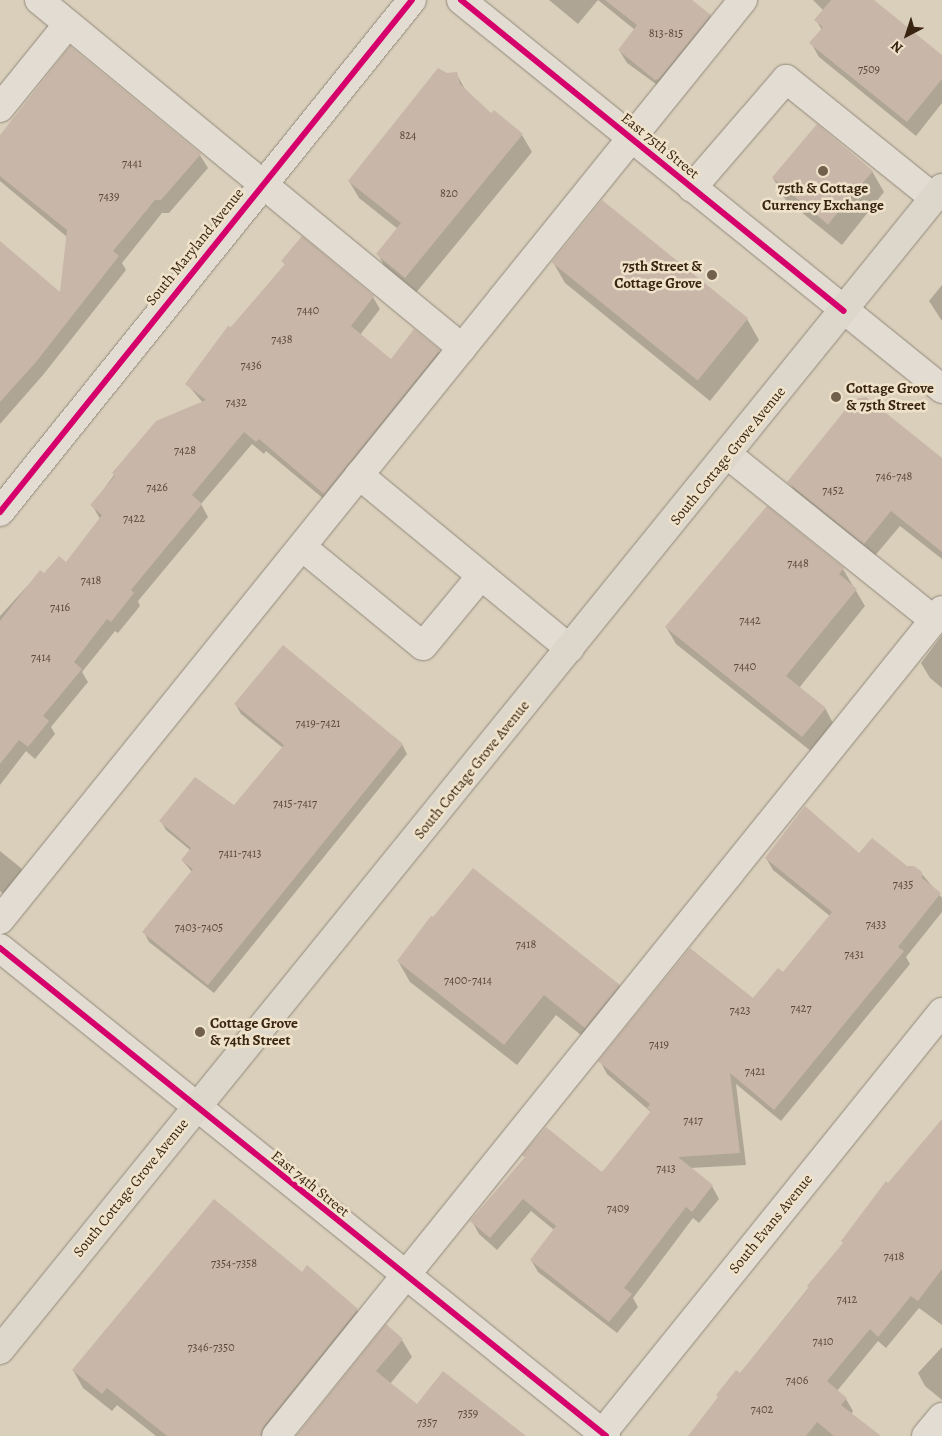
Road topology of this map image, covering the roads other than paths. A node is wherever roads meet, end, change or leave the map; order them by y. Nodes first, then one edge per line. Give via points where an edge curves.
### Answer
1 (38, 0) edge
2 (412, 0) edge
3 (461, 0) edge
4 (743, 0) edge
5 (68, 24) junction
6 (0, 108) edge
7 (631, 139) junction
8 (262, 184) junction
9 (692, 188) junction
10 (938, 193) edge
11 (844, 311) junction
12 (462, 348) junction
13 (942, 389) edge
14 (728, 455) junction
15 (359, 475) junction
16 (0, 512) edge
17 (302, 546) junction
18 (481, 576) junction
19 (938, 615) edge
20 (570, 649) junction
21 (0, 920) edge
22 (0, 948) edge
23 (942, 1012) edge
24 (196, 1108) junction
25 (405, 1276) junction
26 (0, 1350) edge
27 (942, 1417) edge
28 (603, 1435) edge
29 (276, 1436) edge
30 (926, 1436) edge

1 - 5 street
2 - 8 street, South Maryland Avenue
3 - 7 street, East 75th Street
4 - 7 street
5 - 6 street
5 - 8 street
7 - 9 street, East 75th Street
7 - 12 street
8 - 12 street
8 - 16 street, South Maryland Avenue
9 - 10 street via 786,79
9 - 11 street, East 75th Street
10 - 11 main road, South Cottage Grove Avenue
11 - 13 street, East 75th Street
11 - 14 main road, South Cottage Grove Avenue
12 - 15 street
14 - 19 street
14 - 20 main road, South Cottage Grove Avenue
15 - 17 street
15 - 18 street
17 - 18 street via 423,646
17 - 21 street
18 - 20 street
19 - 25 street
20 - 24 main road, South Cottage Grove Avenue
22 - 24 street, East 74th Street
23 - 28 street, South Evans Avenue
24 - 25 street, East 74th Street
24 - 26 main road, South Cottage Grove Avenue
25 - 28 street, East 74th Street
25 - 29 street
27 - 30 street

